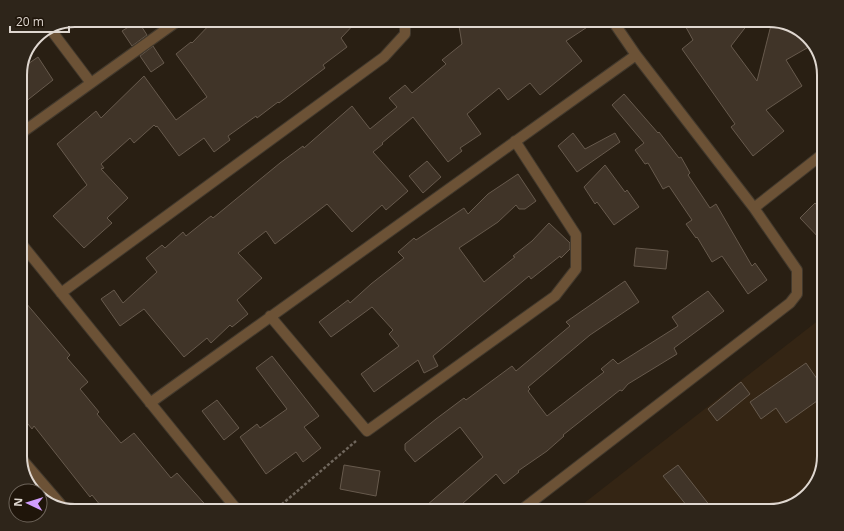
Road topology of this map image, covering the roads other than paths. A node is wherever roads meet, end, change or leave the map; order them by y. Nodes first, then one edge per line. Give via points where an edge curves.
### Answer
1 (169, 27) edge
2 (405, 27) edge
3 (617, 27) edge
4 (53, 33) edge
5 (636, 55) junction
6 (91, 83) junction
7 (27, 129) edge
8 (515, 141) junction
9 (817, 158) edge
10 (754, 208) junction
11 (27, 251) edge
12 (61, 293) junction
13 (270, 316) junction
14 (150, 403) junction
15 (28, 466) edge
16 (57, 500) edge
17 (232, 504) edge
18 (529, 504) edge

1 - 6 street
2 - 12 street via 405,34 384,57
3 - 5 street
4 - 6 street
5 - 8 street
5 - 10 street
6 - 7 street
8 - 13 street
8 - 13 street via 576,235 576,269 555,296 367,431
9 - 10 street
10 - 18 street via 796,270 797,294 790,303
11 - 12 street
12 - 14 street
13 - 14 street
14 - 17 street
15 - 16 street

